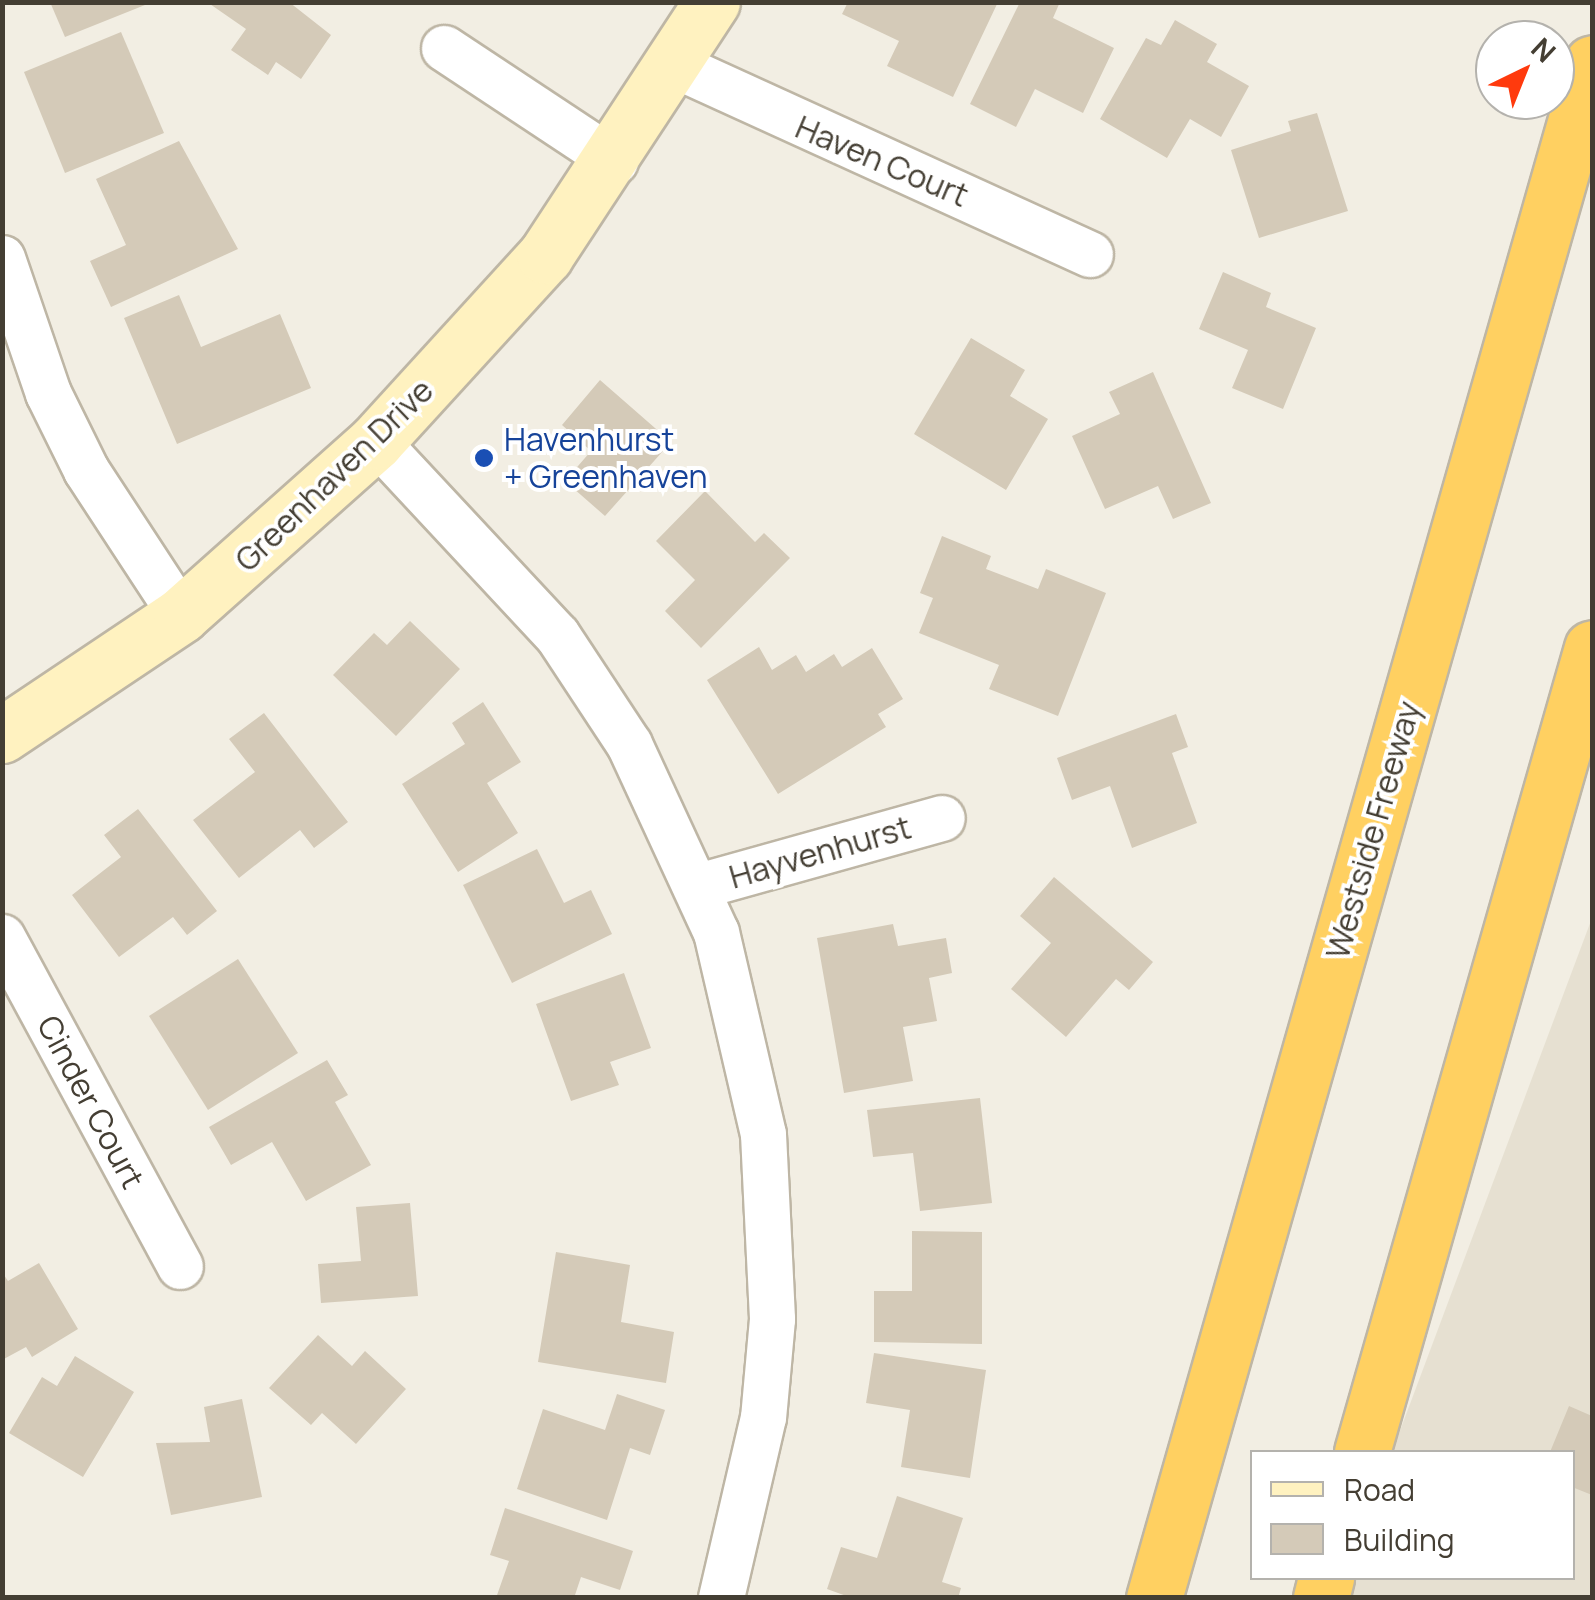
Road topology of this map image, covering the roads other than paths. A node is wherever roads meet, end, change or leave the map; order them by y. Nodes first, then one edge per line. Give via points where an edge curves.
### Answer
1 (712, 2) edge
2 (444, 48) dead end
3 (1592, 63) edge
4 (675, 66) junction
5 (614, 162) junction
6 (1090, 254) dead end
7 (2, 258) edge
8 (376, 441) junction
9 (181, 615) junction
10 (1592, 648) edge
11 (2, 734) edge
12 (942, 818) dead end
13 (698, 886) junction
14 (2, 937) edge
15 (180, 1266) dead end
16 (1363, 1450) edge
17 (721, 1598) edge
18 (1154, 1598) edge

1 - 4 street, Greenhaven Drive
2 - 5 street
3 - 18 highway, Westside Freeway
4 - 5 street, Greenhaven Drive
4 - 6 street, Haven Court
5 - 8 street, Greenhaven Drive via 500,309
7 - 9 street via 48,393 86,470
8 - 9 street, Greenhaven Drive
8 - 13 street via 557,634 629,744
9 - 11 street, Greenhaven Drive
10 - 16 highway
12 - 13 street, Hayvenhurst
13 - 17 street via 744,1026 771,1221 763,1418
14 - 15 street, Cinder Court

